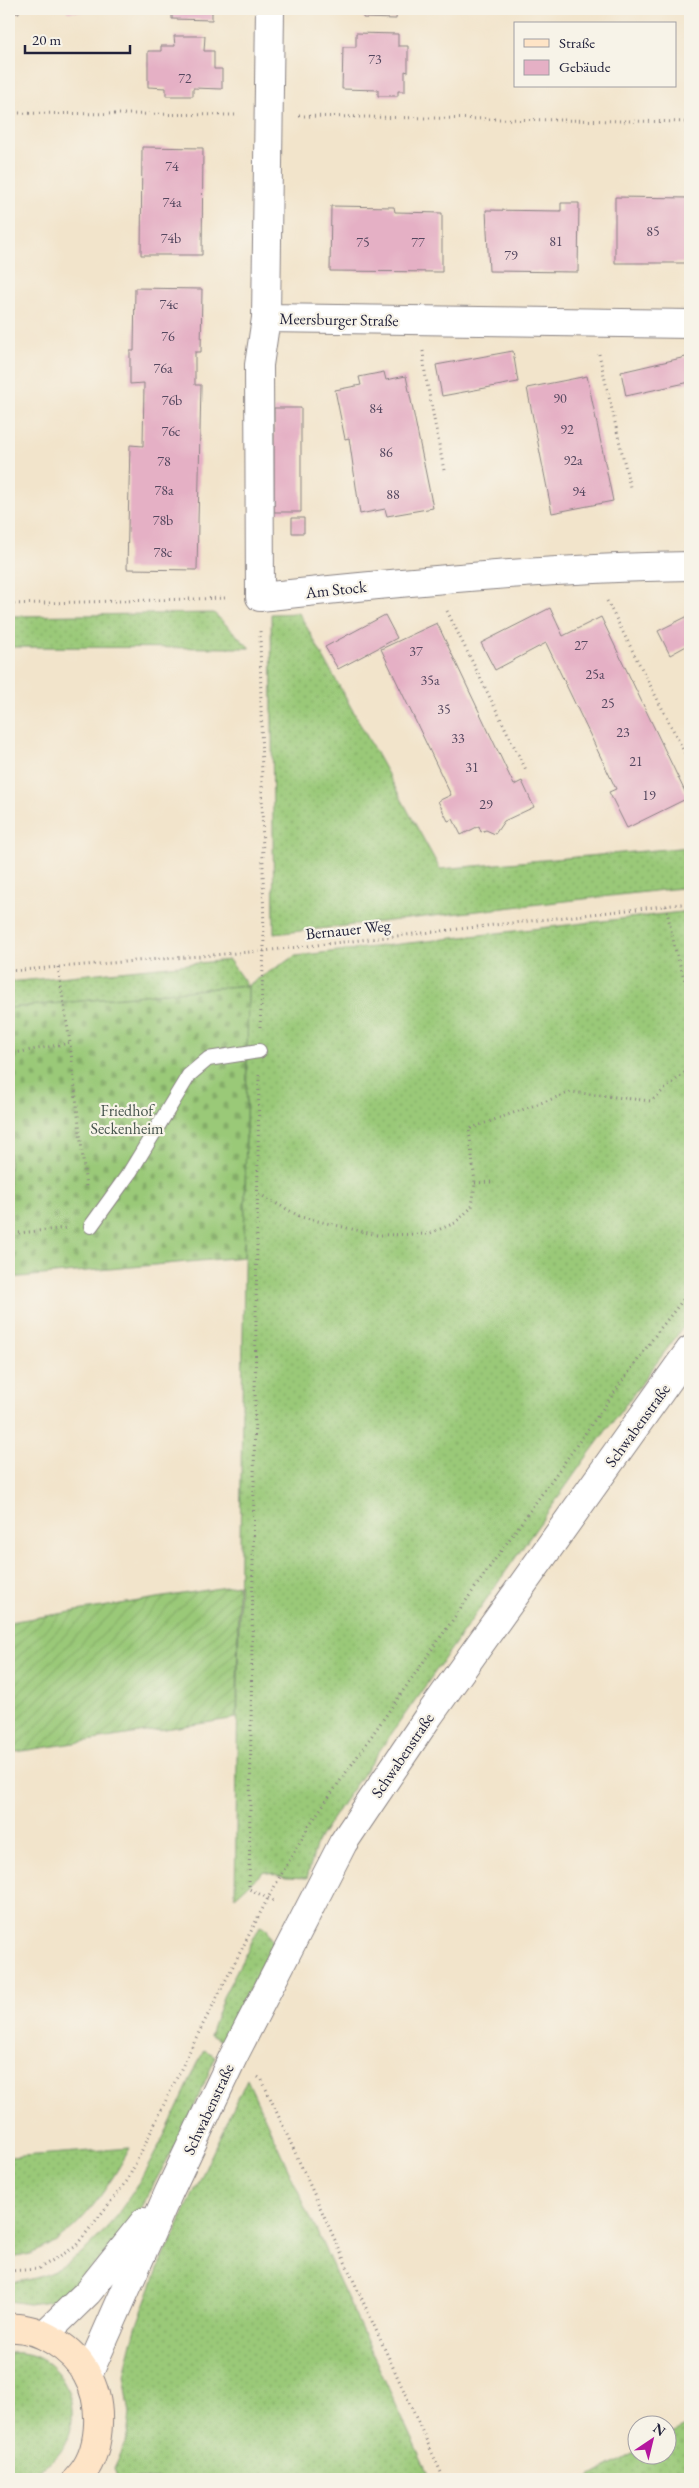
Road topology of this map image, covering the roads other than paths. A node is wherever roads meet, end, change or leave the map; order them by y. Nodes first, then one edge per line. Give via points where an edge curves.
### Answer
1 (270, 9) edge
2 (266, 318) junction
3 (690, 324) edge
4 (690, 566) edge
5 (259, 1050) road end
6 (91, 1226) road end
7 (690, 1350) edge
8 (169, 2192) junction
9 (9, 2328) edge
10 (44, 2335) junction
11 (88, 2375) junction
12 (81, 2477) edge

1 - 2 street, Meersburger Straße
2 - 3 street, Meersburger Straße
2 - 4 street, Am Stock via 259,365 260,597 590,567
5 - 6 lane via 208,1058 189,1075 130,1172
7 - 8 street, Schwabenstraße via 428,1717 343,1843 233,2057
8 - 10 street, Schwabenstraße via 88,2292
8 - 11 street, Schwabenstraße
9 - 10 main road
10 - 11 main road via 69,2352
11 - 12 main road via 98,2408 96,2443

